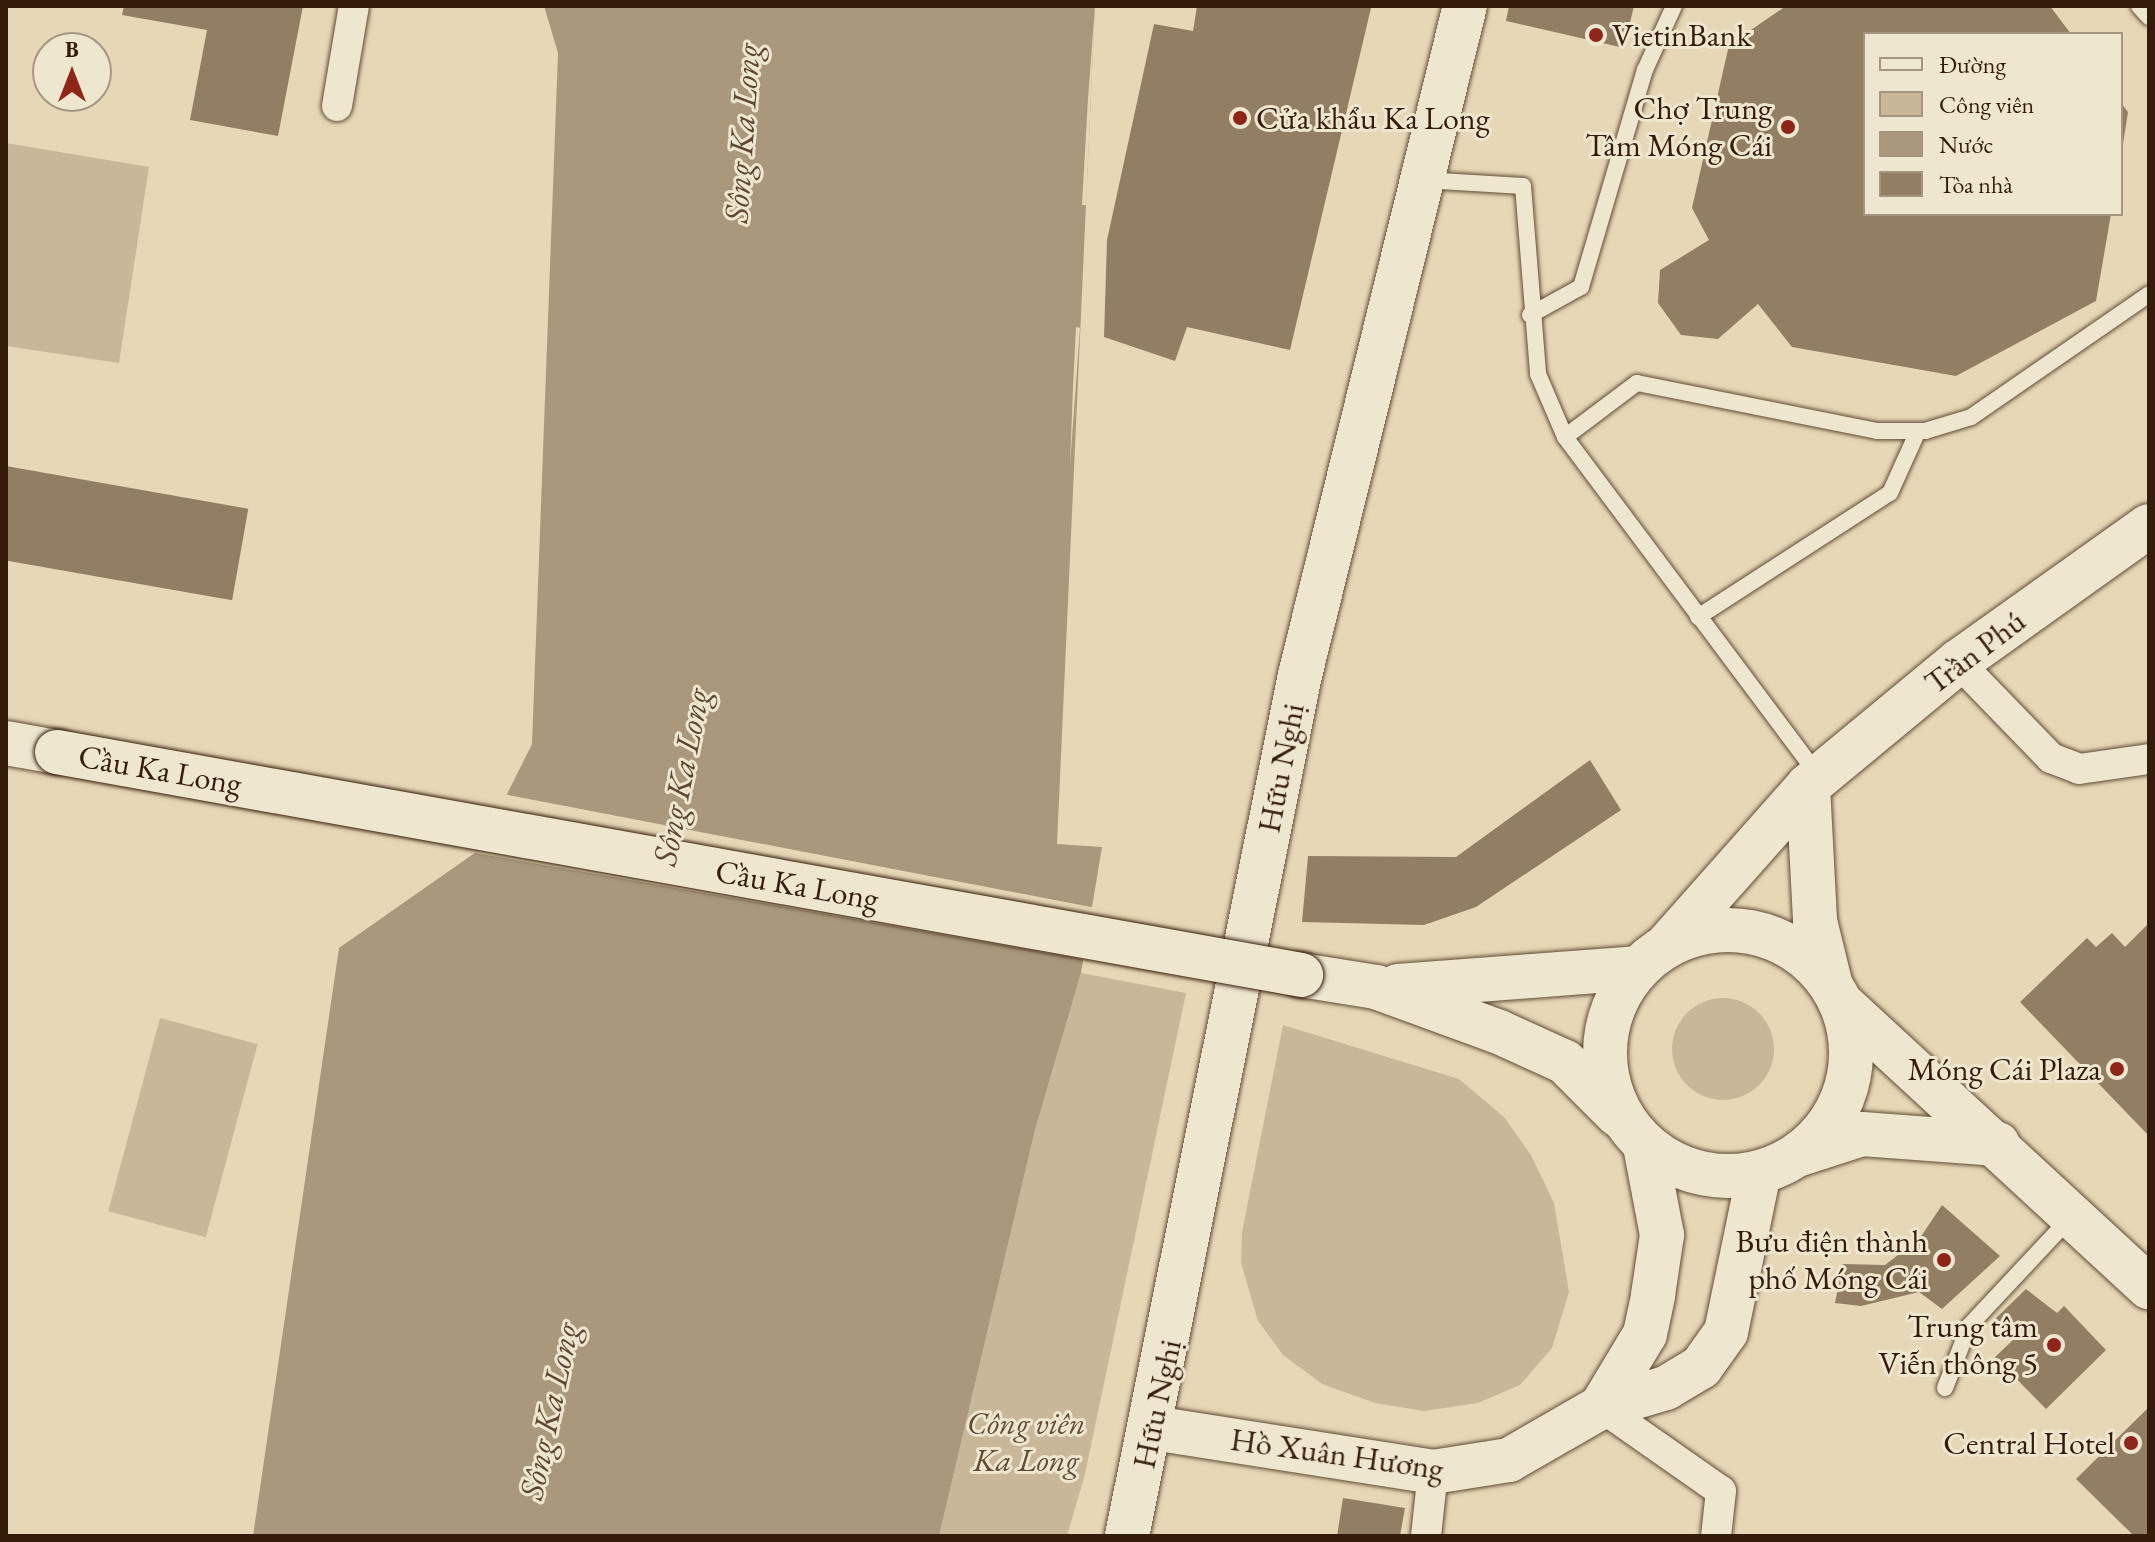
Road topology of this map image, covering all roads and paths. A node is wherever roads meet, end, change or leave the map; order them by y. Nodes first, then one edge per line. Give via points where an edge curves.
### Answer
1 (354, 6) edge
2 (1465, 6) edge
3 (1674, 6) edge
4 (2139, 6) edge
5 (2149, 17) edge
6 (337, 106) dead end
7 (1422, 180) junction
8 (2149, 294) edge
9 (1530, 315) junction
10 (1918, 431) junction
11 (1565, 437) junction
12 (2149, 526) edge
13 (1698, 617) junction
14 (1958, 662) junction
15 (6, 743) edge
16 (2149, 759) edge
17 (1813, 781) junction
18 (1652, 957) junction
19 (1376, 987) junction
20 (1836, 993) junction
21 (1634, 1132) junction
22 (1998, 1144) junction
23 (1799, 1155) junction
24 (1759, 1173) junction
25 (2073, 1215) junction
26 (2149, 1287) edge
27 (1945, 1388) dead end
28 (1601, 1407) junction
29 (1153, 1428) junction
30 (1433, 1472) junction
31 (1127, 1536) edge
32 (1426, 1536) edge
33 (1716, 1536) edge

1 - 6 street
2 - 7 street, Hữu Nghị
3 - 9 lane via 1645,70 1581,287
4 - 5 lane
7 - 9 lane via 1523,186
7 - 29 street, Hữu Nghị via 1300,675
8 - 10 lane via 1971,417
9 - 11 lane via 1538,374
10 - 11 lane via 1746,409 1637,383
10 - 13 lane via 1890,493
11 - 13 lane
12 - 14 street, Trần Phú
13 - 17 lane
14 - 16 street via 2051,758 2079,769
14 - 17 street, Trần Phú
15 - 19 street, Cầu Ka Long, bridge
17 - 18 street, Trần Phú
17 - 20 street via 1815,921
18 - 19 street
18 - 20 street via 1738,929 1805,955
18 - 21 street via 1614,1002 1604,1042 1607,1082
19 - 21 street via 1565,1062
20 - 22 street
20 - 23 street via 1852,1044 1848,1087 1829,1125
21 - 24 street via 1679,1167 1719,1176
21 - 28 street via 1662,1235 1645,1334
22 - 23 street via 1862,1134
22 - 25 street
23 - 24 street
24 - 28 street, Hồ Xuân Hương via 1726,1332 1701,1367 1677,1383
25 - 26 street
25 - 27 lane via 1969,1326
28 - 30 street, Hồ Xuân Hương via 1509,1460
28 - 33 street via 1721,1491
29 - 30 street, Hồ Xuân Hương
29 - 31 street, Hữu Nghị
30 - 32 street

